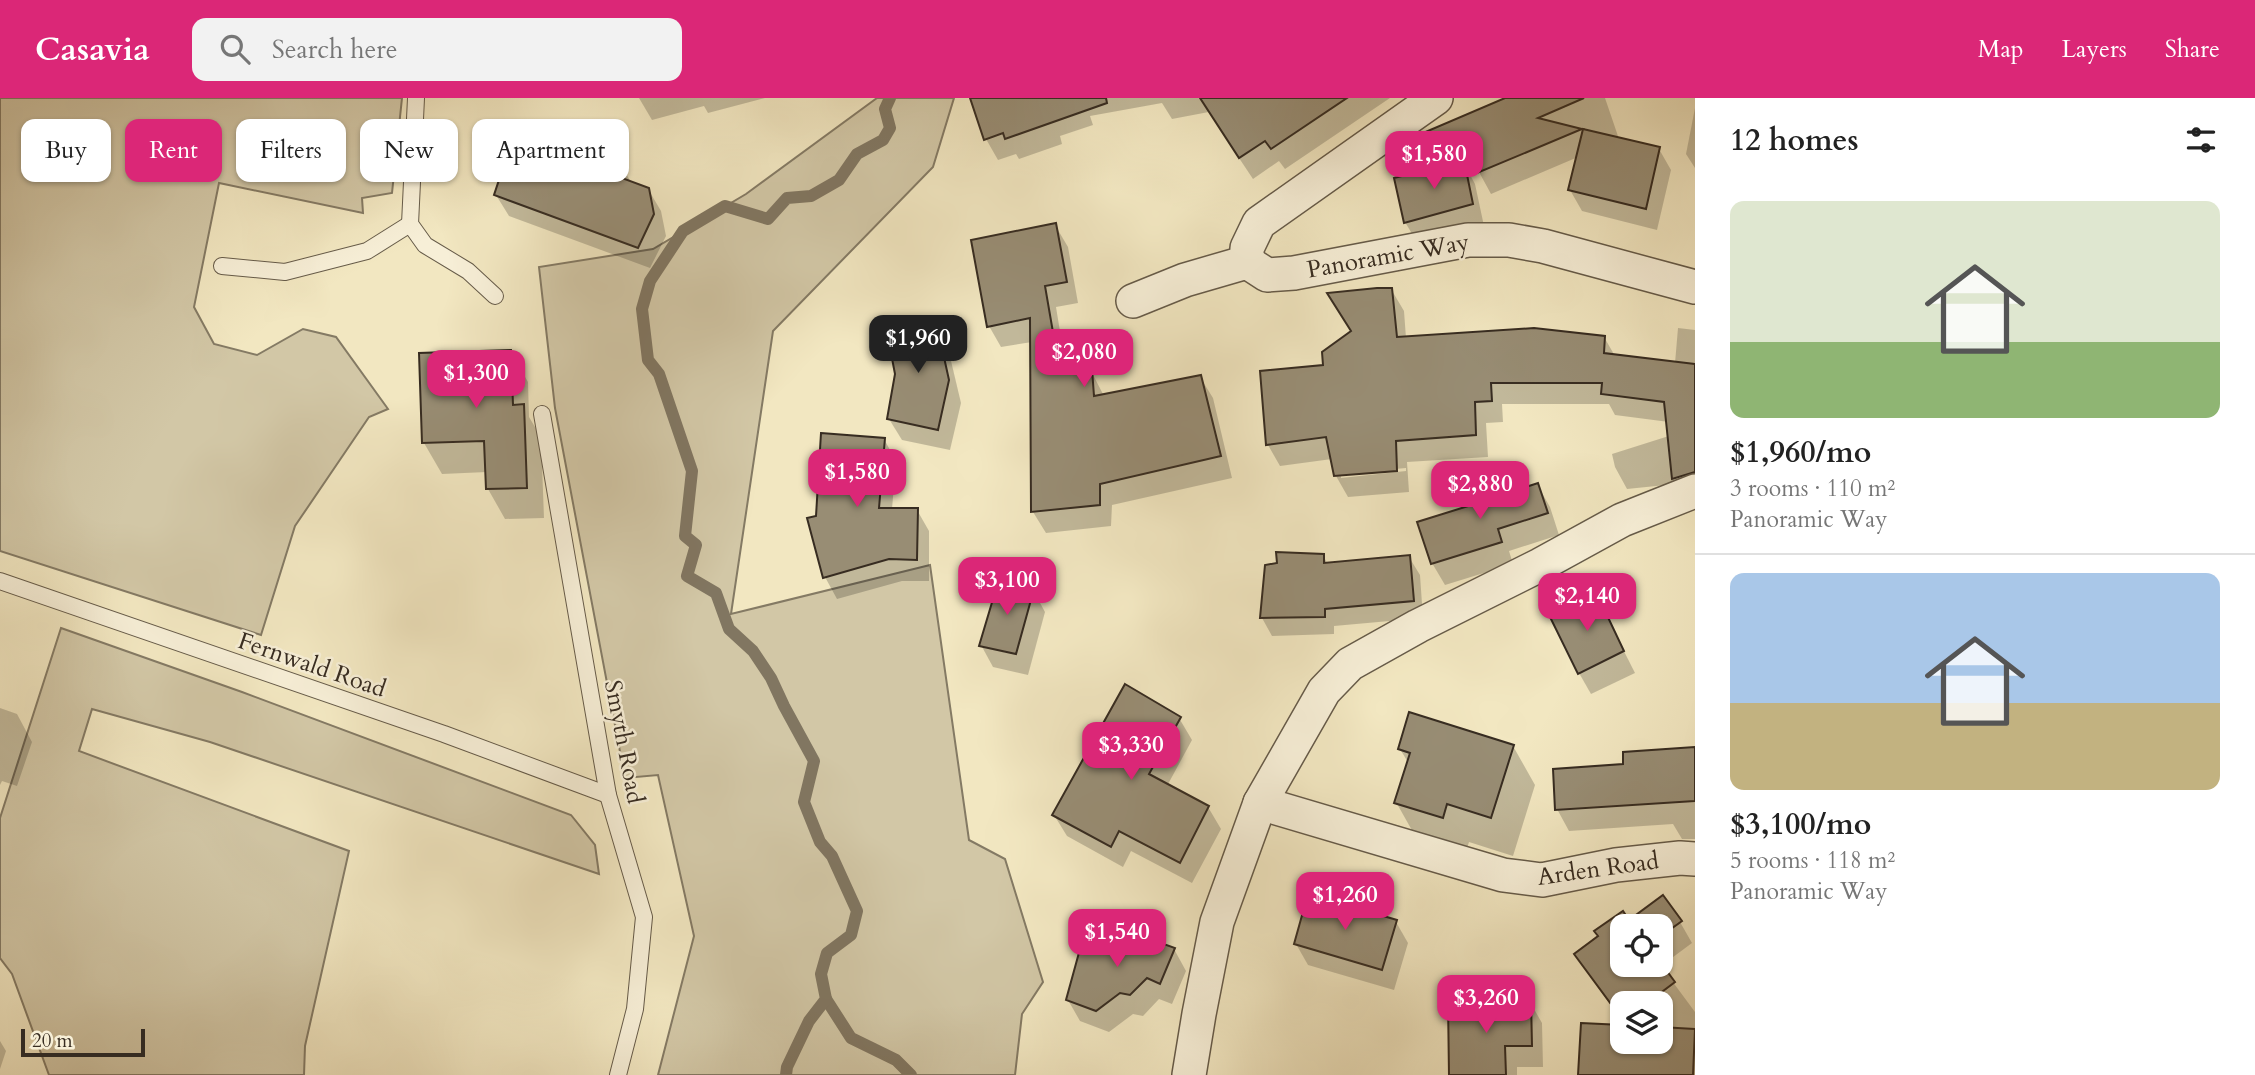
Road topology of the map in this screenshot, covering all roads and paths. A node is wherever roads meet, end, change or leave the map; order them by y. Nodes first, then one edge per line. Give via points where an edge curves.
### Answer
1 (415, 98) edge
2 (1436, 98) edge
3 (410, 224) junction
4 (1247, 262) junction
5 (222, 266) dead end
6 (1695, 287) edge
7 (495, 296) dead end
8 (1133, 301) dead end
9 (542, 414) dead end
10 (1695, 491) edge
11 (0, 582) edge
12 (608, 795) junction
13 (1260, 803) junction
14 (1695, 859) edge
15 (618, 1075) edge
16 (1189, 1075) edge

1 - 3 lane
2 - 4 street via 1259,223 1247,247
3 - 5 lane via 367,251 285,271
3 - 7 lane via 425,245 468,271
4 - 6 street, Panoramic Way via 1267,275 1294,274 1468,240 1509,240
4 - 8 street
9 - 12 lane, Smyth Road
10 - 13 street via 1622,520 1350,664 1324,691
11 - 12 lane, Fernwald Road
12 - 15 lane, Smyth Road via 644,917 635,1009
13 - 14 street, Arden Road via 1503,875 1542,880 1616,865
13 - 16 street via 1217,922

